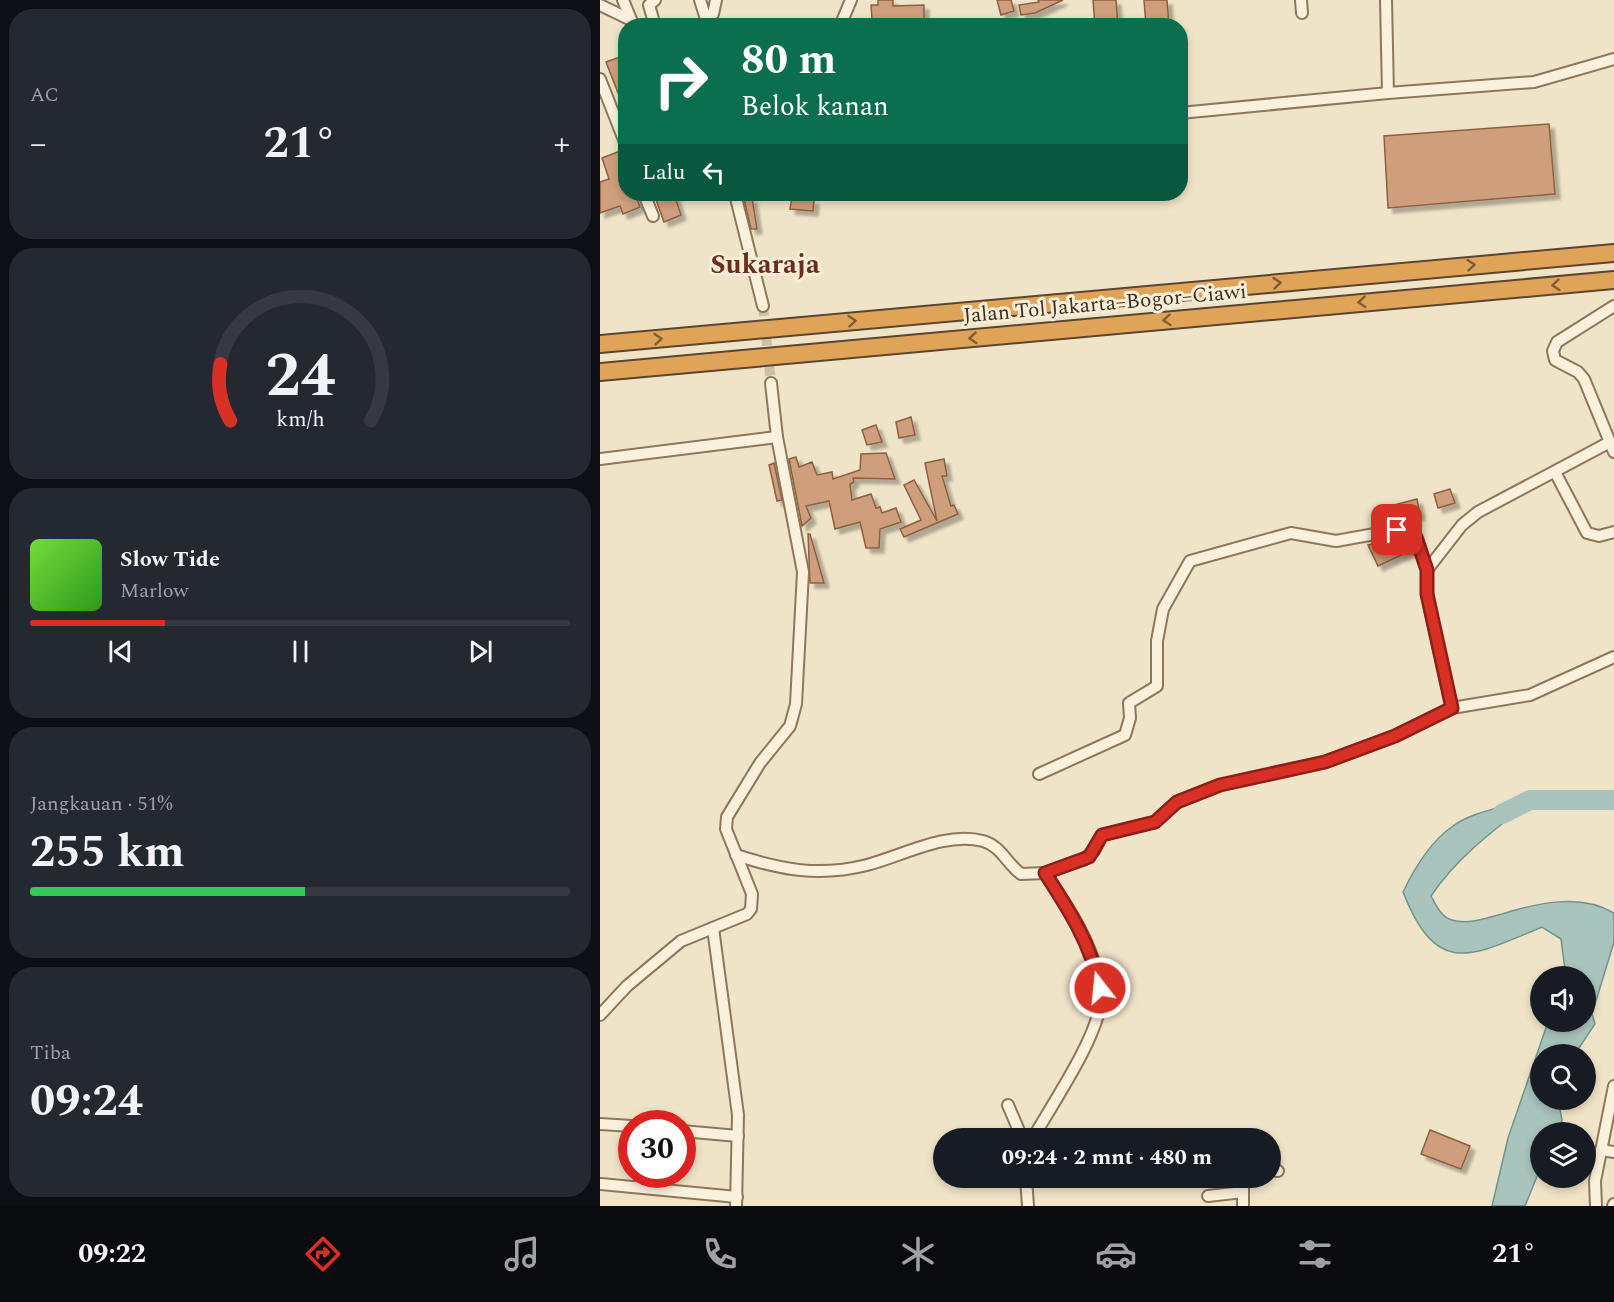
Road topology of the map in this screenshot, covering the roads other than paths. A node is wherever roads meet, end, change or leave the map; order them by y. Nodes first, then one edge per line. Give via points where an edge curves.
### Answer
1 (623, 0) edge
2 (655, 0) edge
3 (700, 0) edge
4 (716, 0) edge
5 (851, 0) edge
6 (1301, 0) edge
7 (1386, 0) edge
8 (600, 4) edge
9 (1302, 13) dead end
10 (624, 18) edge
11 (630, 18) edge
12 (653, 18) edge
13 (706, 18) edge
14 (707, 18) edge
15 (843, 18) edge
16 (1614, 59) edge
17 (600, 79) edge
18 (1388, 93) junction
19 (1188, 112) edge
20 (618, 125) edge
21 (647, 201) edge
22 (737, 201) edge
23 (653, 216) dead end
24 (1614, 253) edge
25 (1614, 280) edge
26 (763, 306) tunnel mouth
27 (1614, 306) edge
28 (600, 344) edge
29 (600, 372) edge
30 (771, 383) tunnel mouth
31 (777, 437) junction
32 (1612, 447) edge
33 (600, 459) edge
34 (1555, 472) junction
35 (1614, 532) edge
36 (1427, 570) junction
37 (1614, 657) edge
38 (1452, 708) junction
39 (1039, 774) dead end
40 (736, 855) junction
41 (1045, 873) junction
42 (713, 927) junction
43 (600, 1015) edge
44 (1614, 1086) edge
45 (1008, 1105) dead end
46 (1611, 1120) edge
47 (600, 1124) edge
48 (618, 1125) edge
49 (1018, 1128) edge
50 (1039, 1128) edge
51 (696, 1132) edge
52 (738, 1136) junction
53 (1601, 1150) junction
54 (1614, 1152) edge
55 (601, 1184) edge
56 (1027, 1188) edge
57 (1243, 1188) edge
58 (1243, 1192) junction
59 (1208, 1196) dead end
60 (736, 1201) edge
61 (1028, 1206) edge
62 (1243, 1206) edge
63 (1596, 1206) edge

1 - 11 street
2 - 12 street via 649,5
3 - 13 street
4 - 14 street via 713,14
5 - 15 street
6 - 9 street
7 - 18 street
8 - 10 street
16 - 18 street via 1534,82
17 - 20 street
18 - 19 street
21 - 23 street
22 - 26 street
28 -> 24 highway, Jalan Tol Jakarta–Bogor–Ciawi
25 -> 29 highway, Jalan Tol Jakarta–Bogor–Ciawi
27 - 32 street via 1557,342 1553,351 1555,360 1584,379
30 - 31 street
31 - 33 street
31 - 40 street via 803,572 796,704 790,726 760,762 727,817 726,829
32 - 34 street
34 - 35 street via 1587,533 1599,536
34 - 36 street via 1478,512 1462,525
36 - 38 street via 1427,594
36 - 39 street via 1416,537 1397,530 1336,541 1291,533 1190,561 1163,609 1157,641 1157,686 1129,704 1125,735
37 - 38 street via 1530,695
38 - 41 street via 1395,736 1325,762 1220,785 1191,796 1177,802 1155,822 1102,835 1089,857
40 - 41 street via 778,869 825,870 865,866 943,842 974,840 999,850 1021,874
40 - 42 street via 752,894 751,909
41 - 50 street via 1068,906 1085,942 1096,973 1100,1003 1092,1031
42 - 43 street via 681,941 627,986
42 - 52 street via 736,1089
44 - 46 street
45 - 49 street
46 - 53 street
47 - 48 street
51 - 52 street
52 - 60 street
53 - 54 street
53 - 63 street via 1594,1190
55 - 60 street
56 - 61 street
57 - 58 street
58 - 59 street
58 - 62 street

